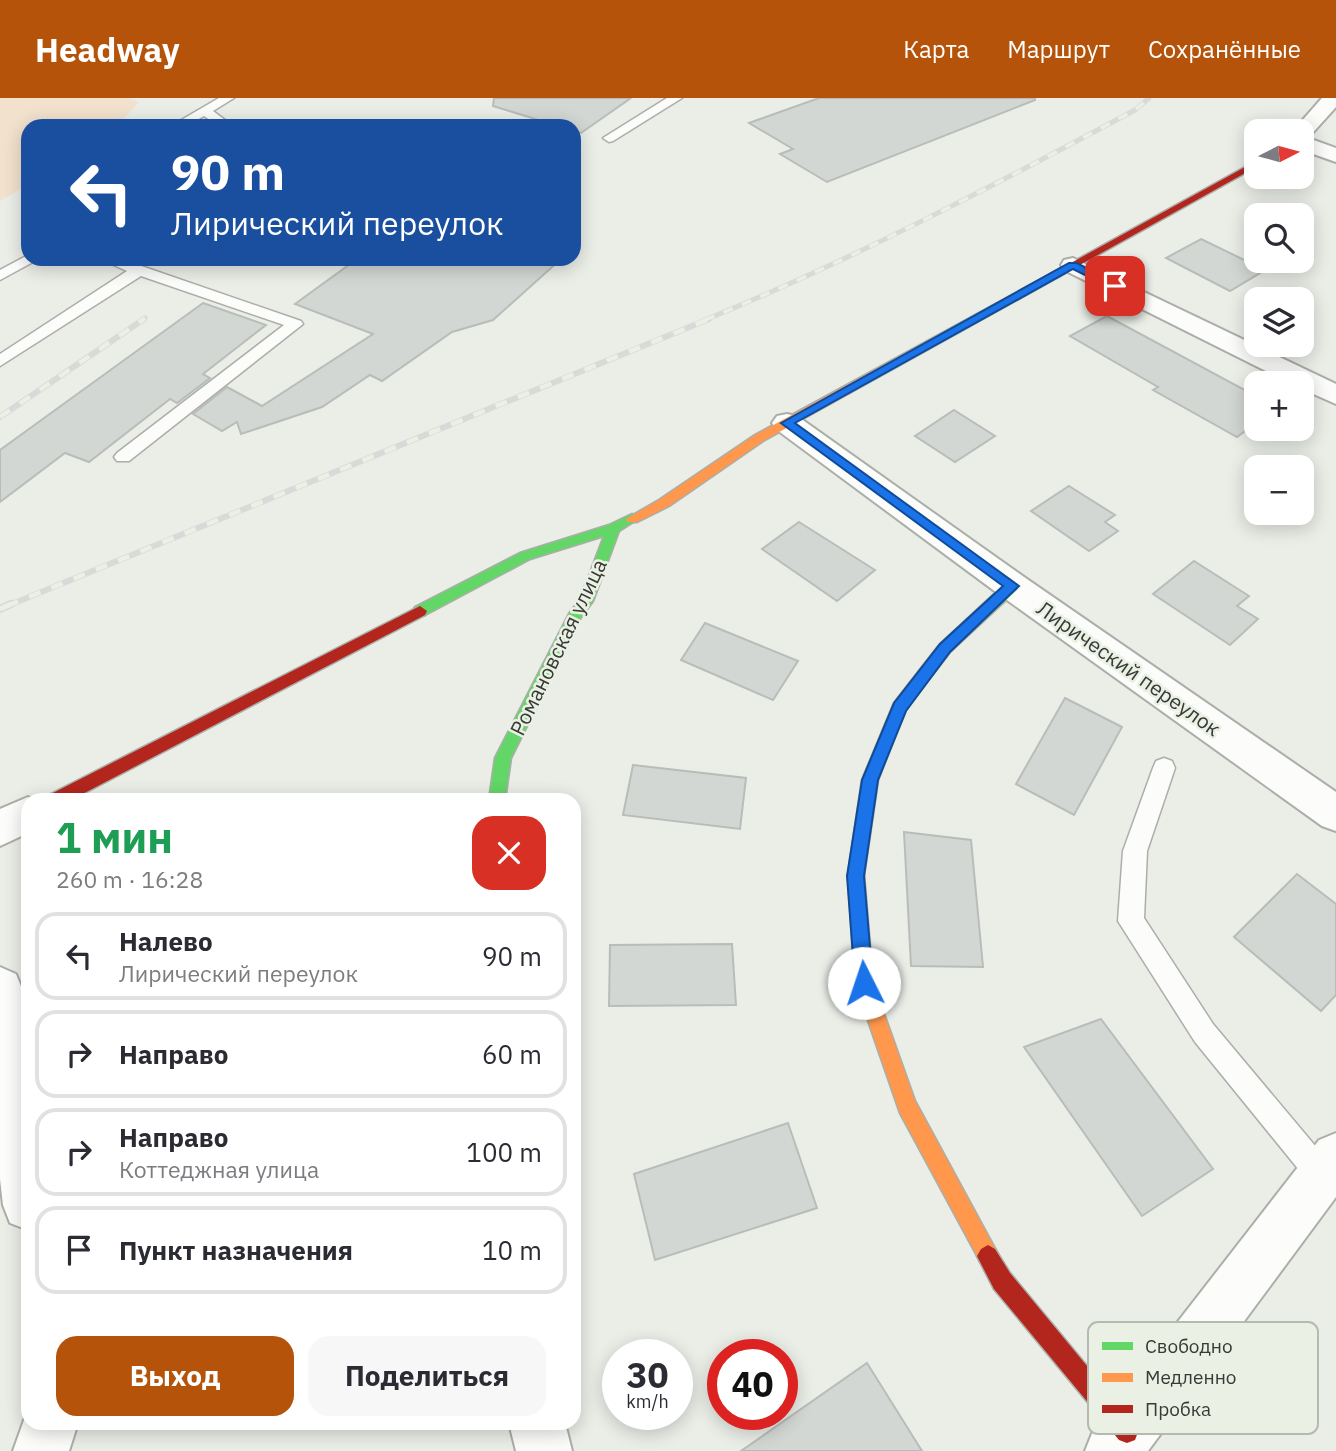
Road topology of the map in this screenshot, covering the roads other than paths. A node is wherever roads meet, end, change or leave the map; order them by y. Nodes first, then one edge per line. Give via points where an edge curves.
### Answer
1 (228, 98) edge
2 (676, 98) edge
3 (1333, 98) edge
4 (204, 111) junction
5 (190, 119) edge
6 (216, 119) edge
7 (1314, 119) edge
8 (609, 138) dead end
9 (1314, 147) edge
10 (1336, 155) edge
11 (1244, 171) edge
12 (21, 263) edge
13 (1073, 265) junction
14 (127, 266) edge
15 (139, 270) junction
16 (0, 276) edge
17 (0, 361) edge
18 (1336, 395) edge
19 (787, 423) junction
20 (123, 457) dead end
21 (614, 528) junction
22 (1013, 586) junction
23 (1164, 768) dead end
24 (69, 793) edge
25 (498, 793) edge
26 (1336, 814) edge
27 (21, 818) edge
28 (0, 828) edge
29 (0, 989) edge
30 (21, 1151) edge
31 (1329, 1166) edge
32 (1210, 1322) edge
33 (1088, 1398) edge
34 (48, 1430) edge
35 (539, 1430) edge
36 (41, 1451) edge
37 (544, 1451) edge

1 - 4 lane
2 - 8 lane
3 - 7 street
4 - 5 lane
4 - 6 lane
9 - 10 street
11 - 13 street
12 - 16 lane
13 - 18 street
13 - 19 street
14 - 15 lane
15 - 17 lane
15 - 20 lane via 295,324
19 - 21 street via 664,503
19 - 22 street, Лирический переулок
21 - 24 street via 526,556
21 - 25 street, Романовская улица via 586,601 503,758
22 - 26 street, Лирический переулок
22 - 33 street via 945,648 899,708 870,780 856,876 864,983 907,1106 1002,1281
23 - 31 lane via 1135,851 1131,921 1203,1033
27 - 28 street
29 - 30 street
31 - 32 street
34 - 36 street
35 - 37 street

